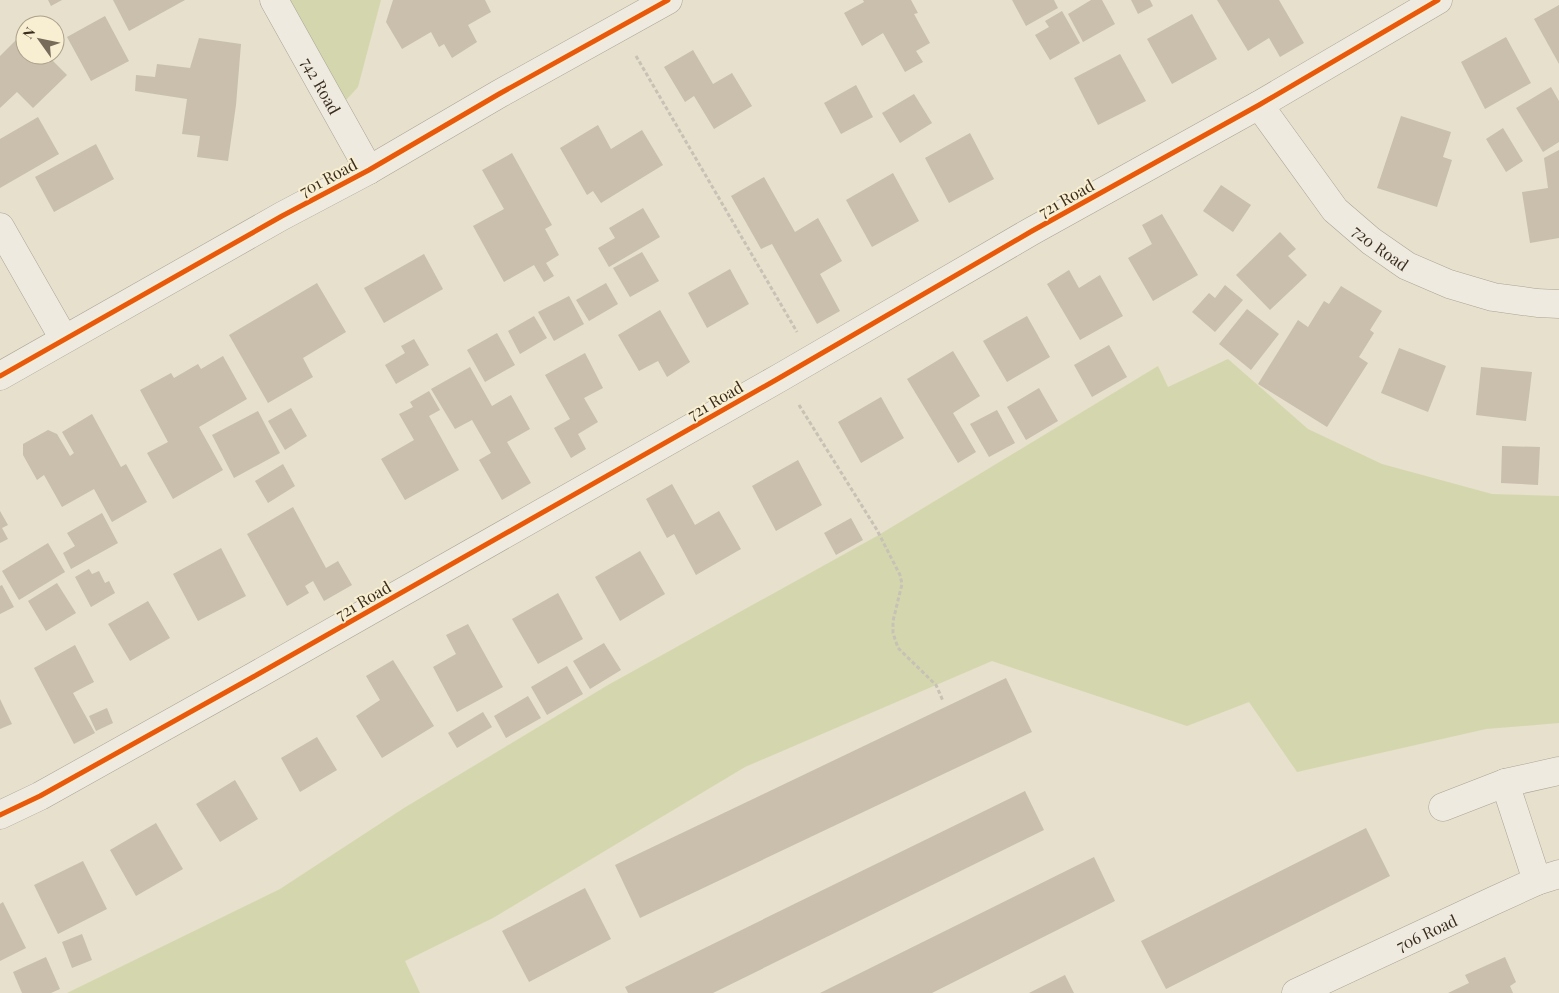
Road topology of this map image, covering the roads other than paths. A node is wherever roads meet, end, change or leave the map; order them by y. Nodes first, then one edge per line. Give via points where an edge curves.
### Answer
1 (274, 0) edge
2 (668, 0) edge
3 (1438, 0) edge
4 (1259, 105) junction
5 (369, 170) junction
6 (0, 227) edge
7 (1559, 304) edge
8 (64, 339) junction
9 (0, 376) edge
10 (1559, 771) edge
11 (1505, 783) junction
12 (1443, 807) dead end
13 (0, 815) edge
14 (1548, 878) edge
15 (1296, 993) edge

1 - 5 street, 742 Road
2 - 5 street, 701 Road
3 - 4 street, 721 Road
4 - 7 street, 720 Road via 1335,210 1370,241 1407,266 1449,284 1493,297
4 - 13 street, 721 Road via 1040,226 253,677
5 - 8 street, 701 Road
6 - 8 street
8 - 9 street, 701 Road
10 - 11 street
11 - 12 street
11 - 14 street
14 - 15 street, 706 Road

